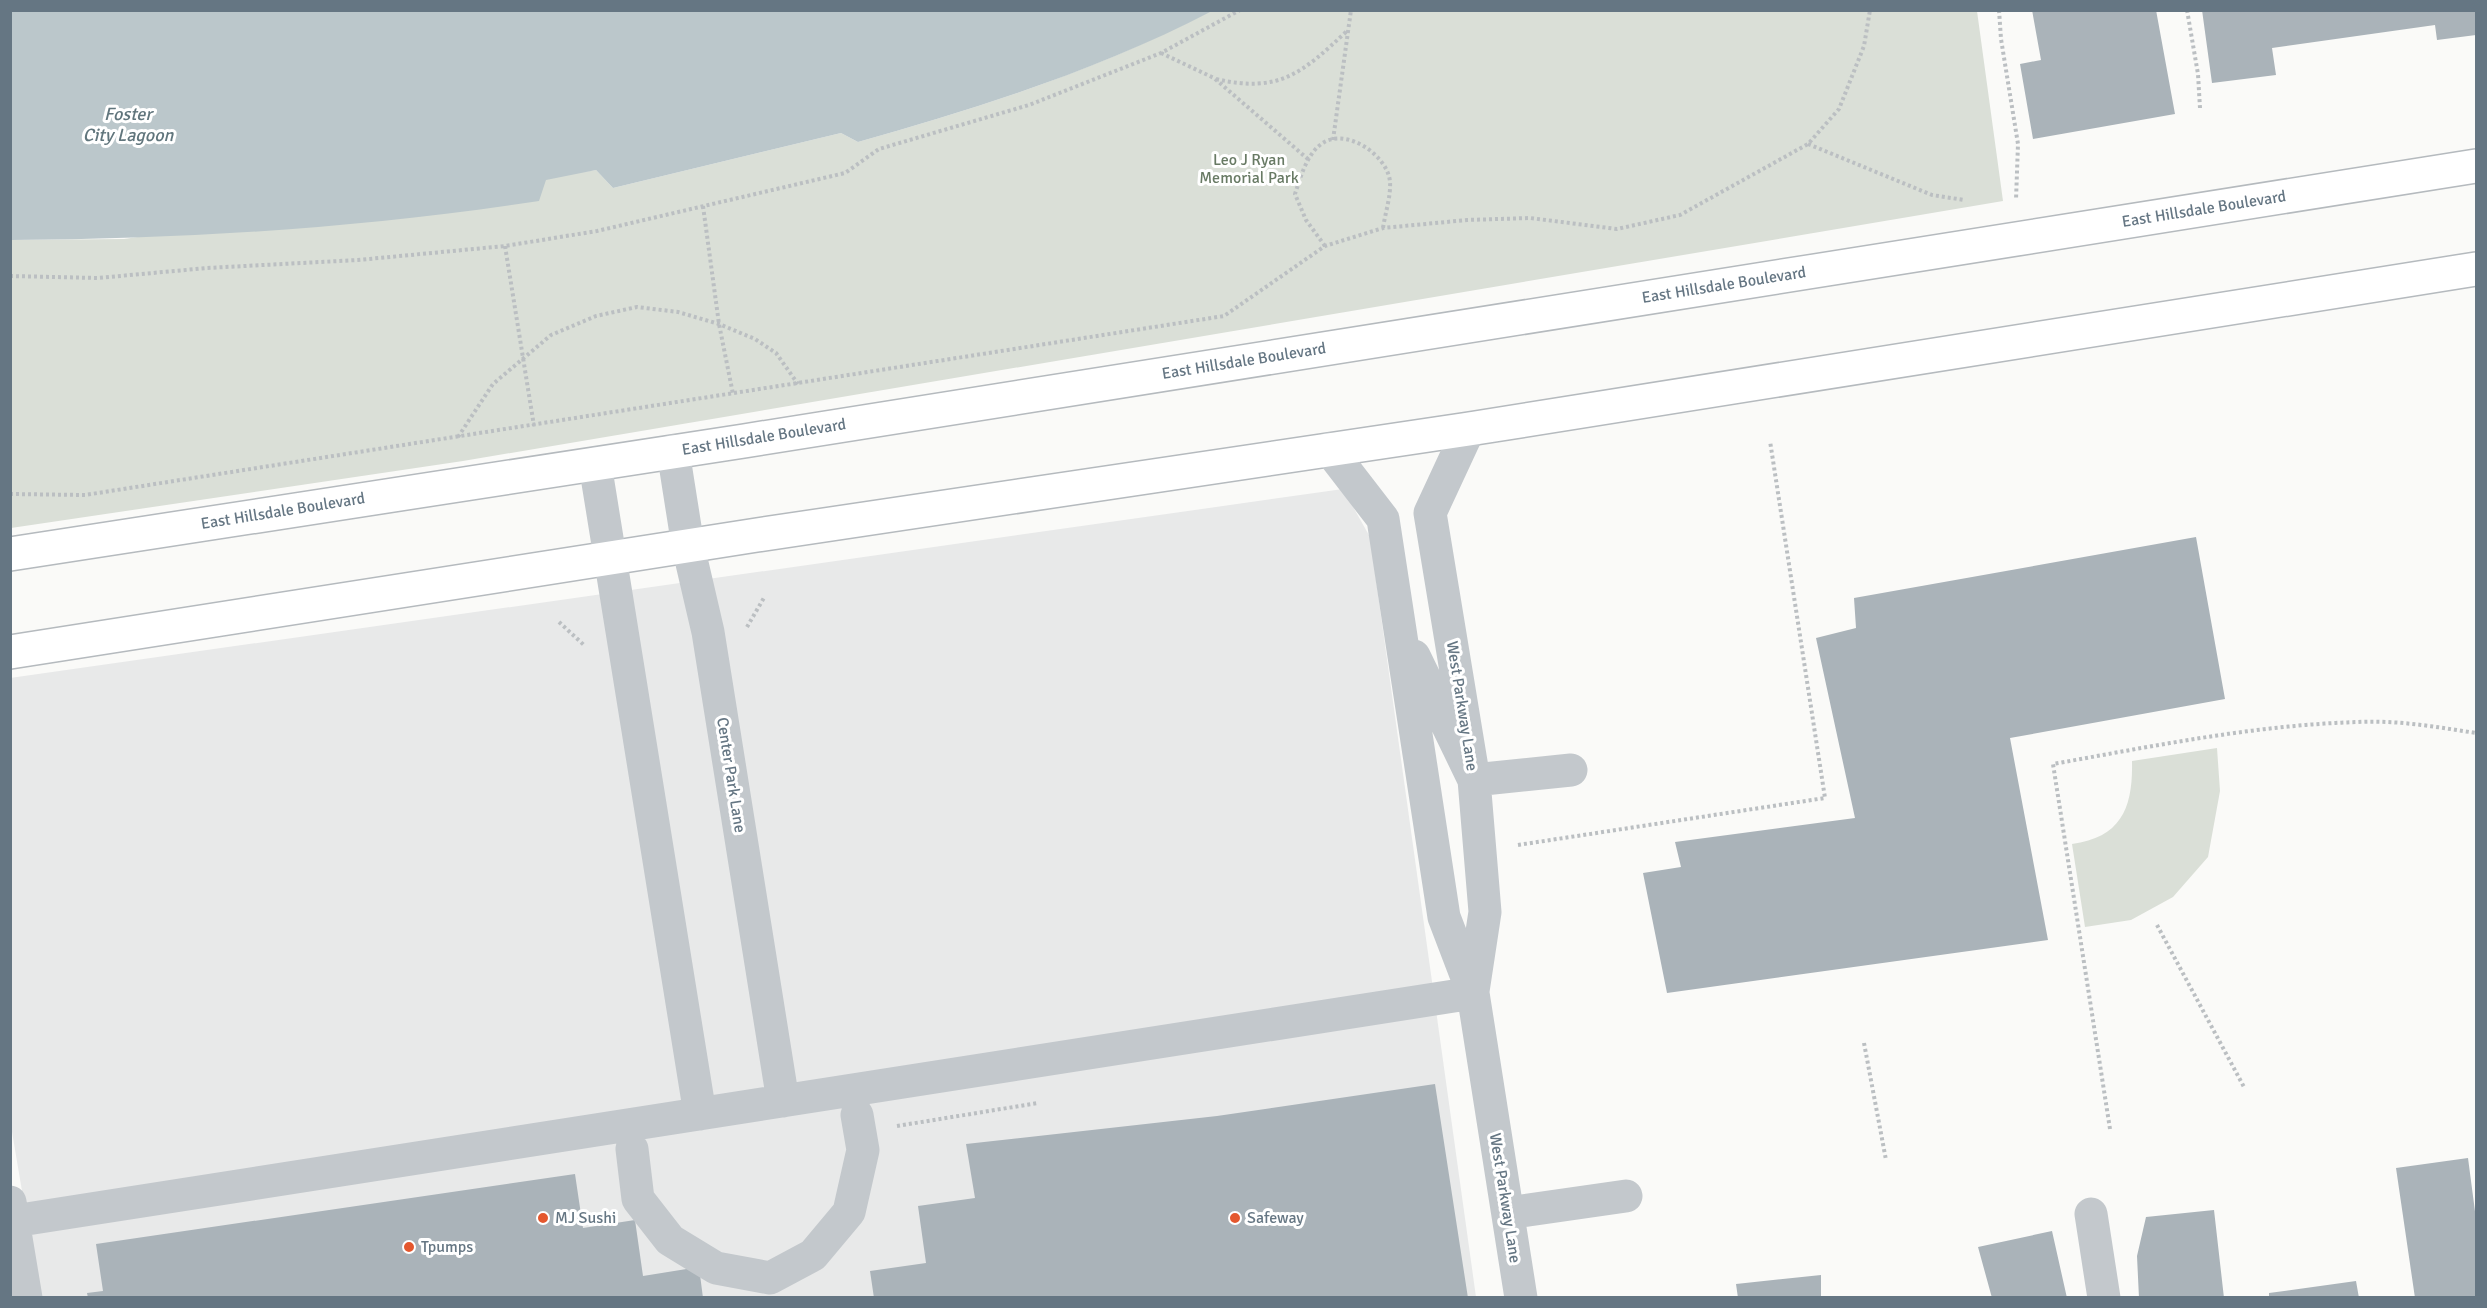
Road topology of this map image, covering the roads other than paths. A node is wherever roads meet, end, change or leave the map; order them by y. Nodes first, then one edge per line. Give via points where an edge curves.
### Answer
1 (2476, 166) edge
2 (2476, 269) edge
3 (1469, 429) junction
4 (1329, 449) junction
5 (673, 451) junction
6 (595, 464) junction
7 (688, 546) junction
8 (10, 554) edge
9 (610, 559) junction
10 (1400, 626) junction
11 (10, 652) edge
12 (1571, 770) dead end
13 (1474, 780) junction
14 (1473, 993) junction
15 (783, 1101) junction
16 (700, 1114) junction
17 (857, 1115) dead end
18 (632, 1149) dead end
19 (1626, 1196) dead end
20 (12, 1211) edge
21 (1508, 1213) junction
22 (2091, 1214) dead end
23 (771, 1288) edge
24 (26, 1298) edge
25 (1521, 1298) edge
26 (2104, 1298) edge

1 - 5 main road, East Hillsdale Boulevard
2 - 3 main road
3 - 4 main road
3 - 13 street, West Parkway Lane via 1430,513
4 - 7 main road
4 - 10 street, West Parkway Lane via 1383,519
5 - 6 main road, East Hillsdale Boulevard
5 - 7 street, Center Park Lane
6 - 8 main road, East Hillsdale Boulevard
6 - 9 street
7 - 9 main road
7 - 15 street, Center Park Lane via 708,632
9 - 11 main road
9 - 16 street
10 - 13 street
10 - 14 street, West Parkway Lane via 1444,917
12 - 13 street
13 - 14 street, West Parkway Lane via 1485,912
14 - 15 street
14 - 21 street, West Parkway Lane
15 - 16 street
16 - 20 street
17 - 23 street via 863,1150 849,1212 813,1255
18 - 23 street via 638,1199 670,1240 716,1268
19 - 21 street
20 - 24 street
21 - 25 street, West Parkway Lane
22 - 26 street

